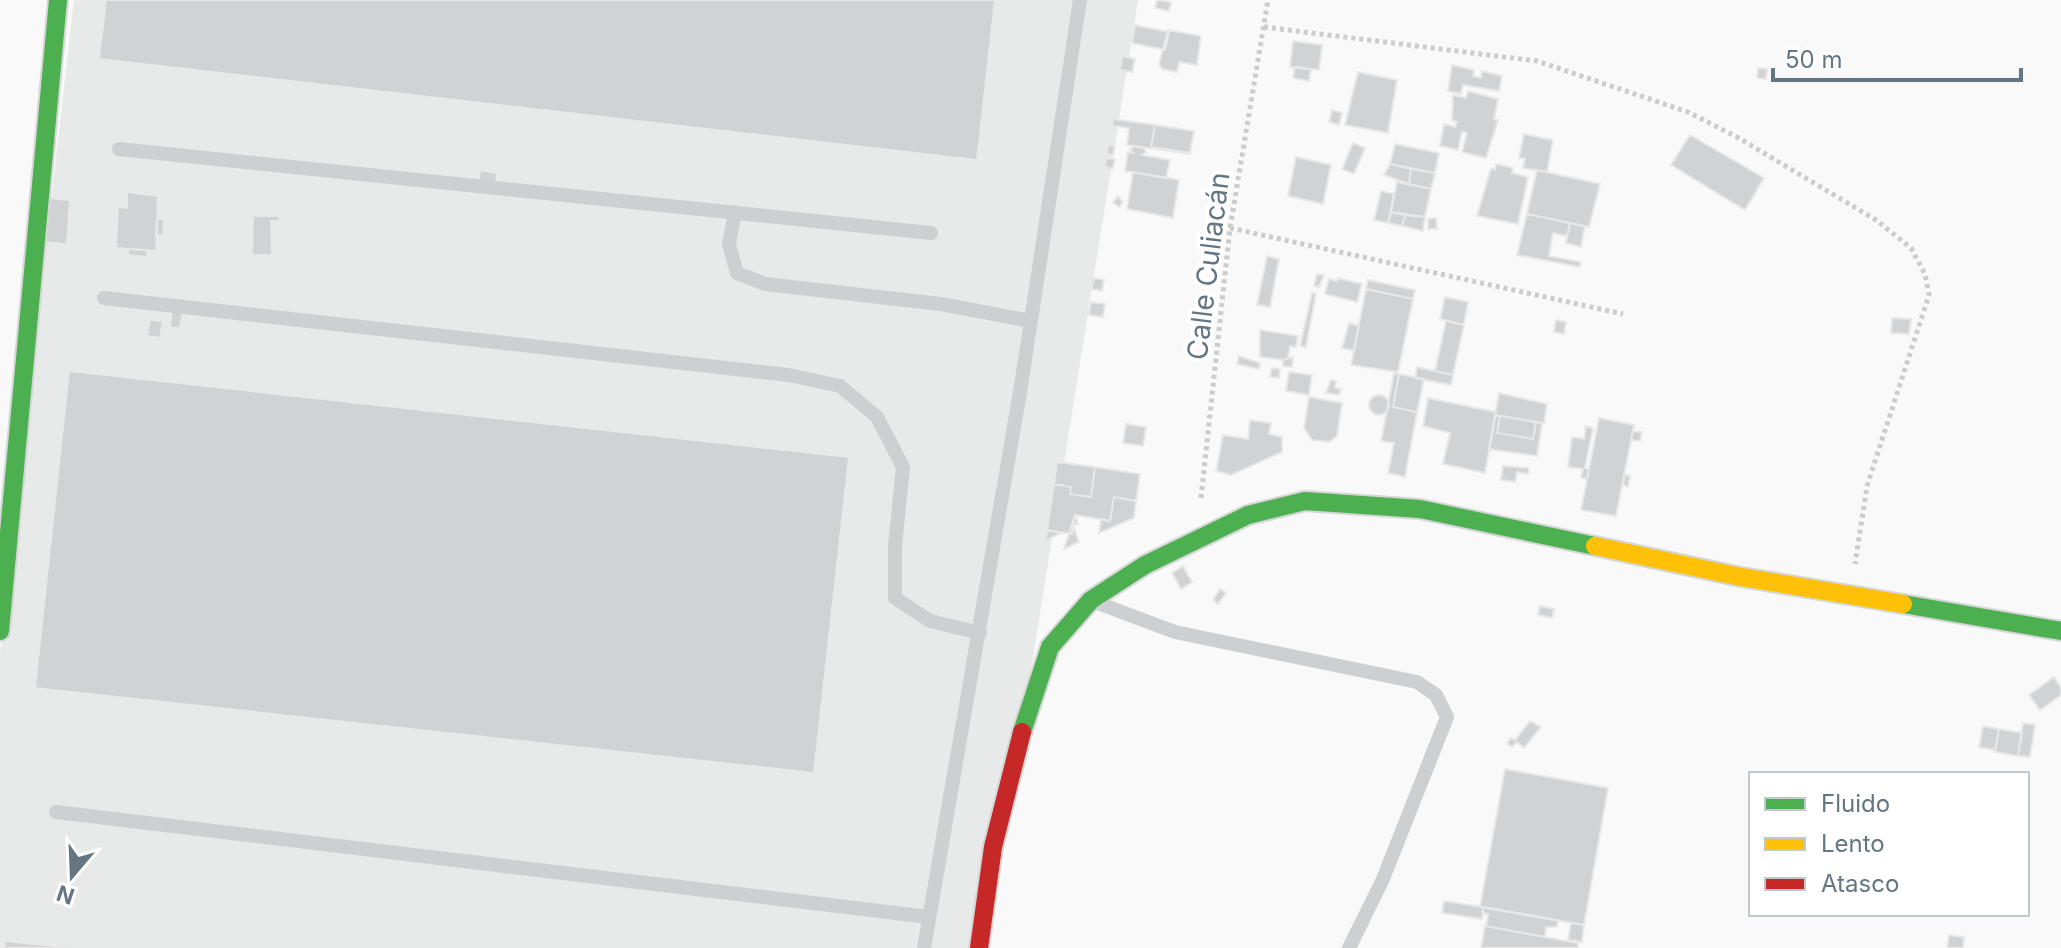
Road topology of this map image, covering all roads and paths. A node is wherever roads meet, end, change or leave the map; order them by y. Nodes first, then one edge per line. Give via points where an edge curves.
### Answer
1 (58, 0) edge
2 (1080, 0) edge
3 (1268, 0) edge
4 (1264, 27) junction
5 (119, 149) dead end
6 (735, 212) junction
7 (1230, 228) junction
8 (931, 233) dead end
9 (104, 298) dead end
10 (1623, 314) dead end
11 (1031, 321) junction
12 (1196, 538) junction
13 (1850, 595) junction
14 (1091, 600) junction
15 (0, 631) edge
16 (2061, 631) edge
17 (980, 633) junction
18 (56, 812) dead end
19 (929, 917) junction
20 (924, 948) edge
21 (979, 948) edge
22 (1349, 948) edge

1 - 15 street
2 - 11 lane
3 - 4 path, Calle Culiacán
4 - 7 path, Calle Culiacán
4 - 13 path via 1537,61 1673,107 1737,137 1876,220 1911,248 1929,295 1867,486
5 - 6 lane
6 - 8 lane
6 - 11 lane via 729,244 737,273 765,284 941,304
7 - 10 path
7 - 12 path, Calle Culiacán
9 - 17 lane via 789,375 840,386 877,417 903,467 895,598 930,621
11 - 17 lane
12 - 13 street via 1248,515 1305,501 1420,509
12 - 14 street
13 - 16 street
14 - 21 street via 1050,647 1030,699 993,847
14 - 22 lane via 1175,632 1417,682 1436,695 1447,717 1383,879
17 - 19 lane
18 - 19 lane
19 - 20 lane

